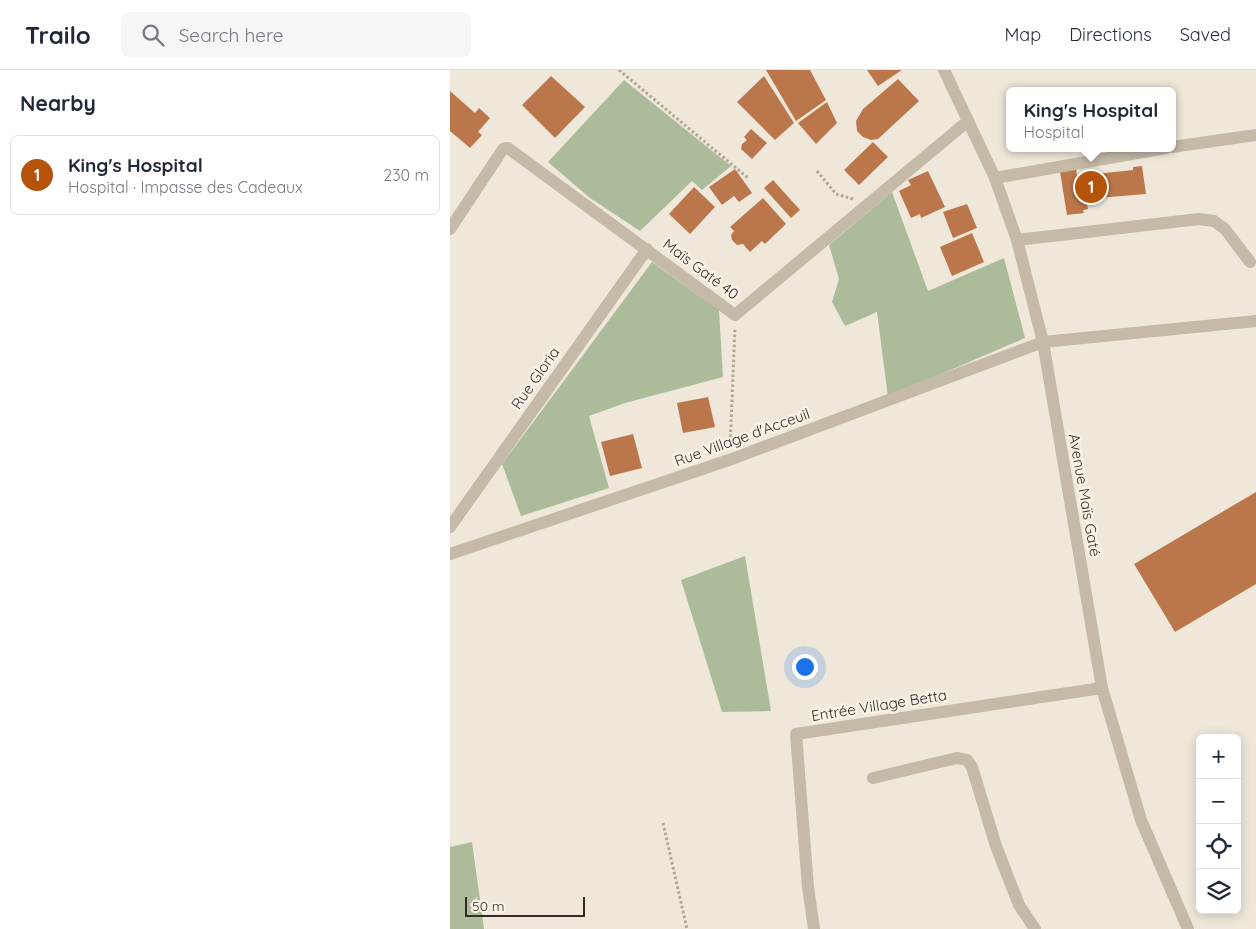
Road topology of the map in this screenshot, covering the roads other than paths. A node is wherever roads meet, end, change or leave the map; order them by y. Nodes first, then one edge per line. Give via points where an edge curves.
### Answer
1 (944, 70) edge
2 (968, 121) junction
3 (1256, 134) edge
4 (1176, 146) edge
5 (1143, 152) edge
6 (995, 178) junction
7 (450, 229) edge
8 (1017, 240) junction
9 (647, 249) junction
10 (1250, 262) dead end
11 (1256, 321) edge
12 (1043, 342) junction
13 (450, 527) edge
14 (450, 554) edge
15 (1102, 688) junction
16 (873, 778) dead end
17 (814, 929) edge
18 (1035, 929) edge
19 (1188, 929) edge

1 - 2 street, Avenue Maïs Gaté
2 - 6 street, Avenue Maïs Gaté
2 - 9 street, Maïs Gaté 40 via 735,315
3 - 4 street
5 - 6 street
6 - 8 street, Avenue Maïs Gaté
7 - 9 street, Maïs Gaté 40 via 505,147
8 - 10 street via 1199,218 1214,221 1225,229
8 - 12 street, Avenue Maïs Gaté
9 - 13 street, Rue Gloria
11 - 12 street, Rue Village d'Acceuil
12 - 14 street, Rue Village d'Acceuil via 729,460
12 - 15 street, Avenue Maïs Gaté
15 - 17 street, Entrée Village Betta via 796,734
15 - 19 street, Avenue Maïs Gaté via 1141,820
16 - 18 street via 957,758 967,760 1019,905

